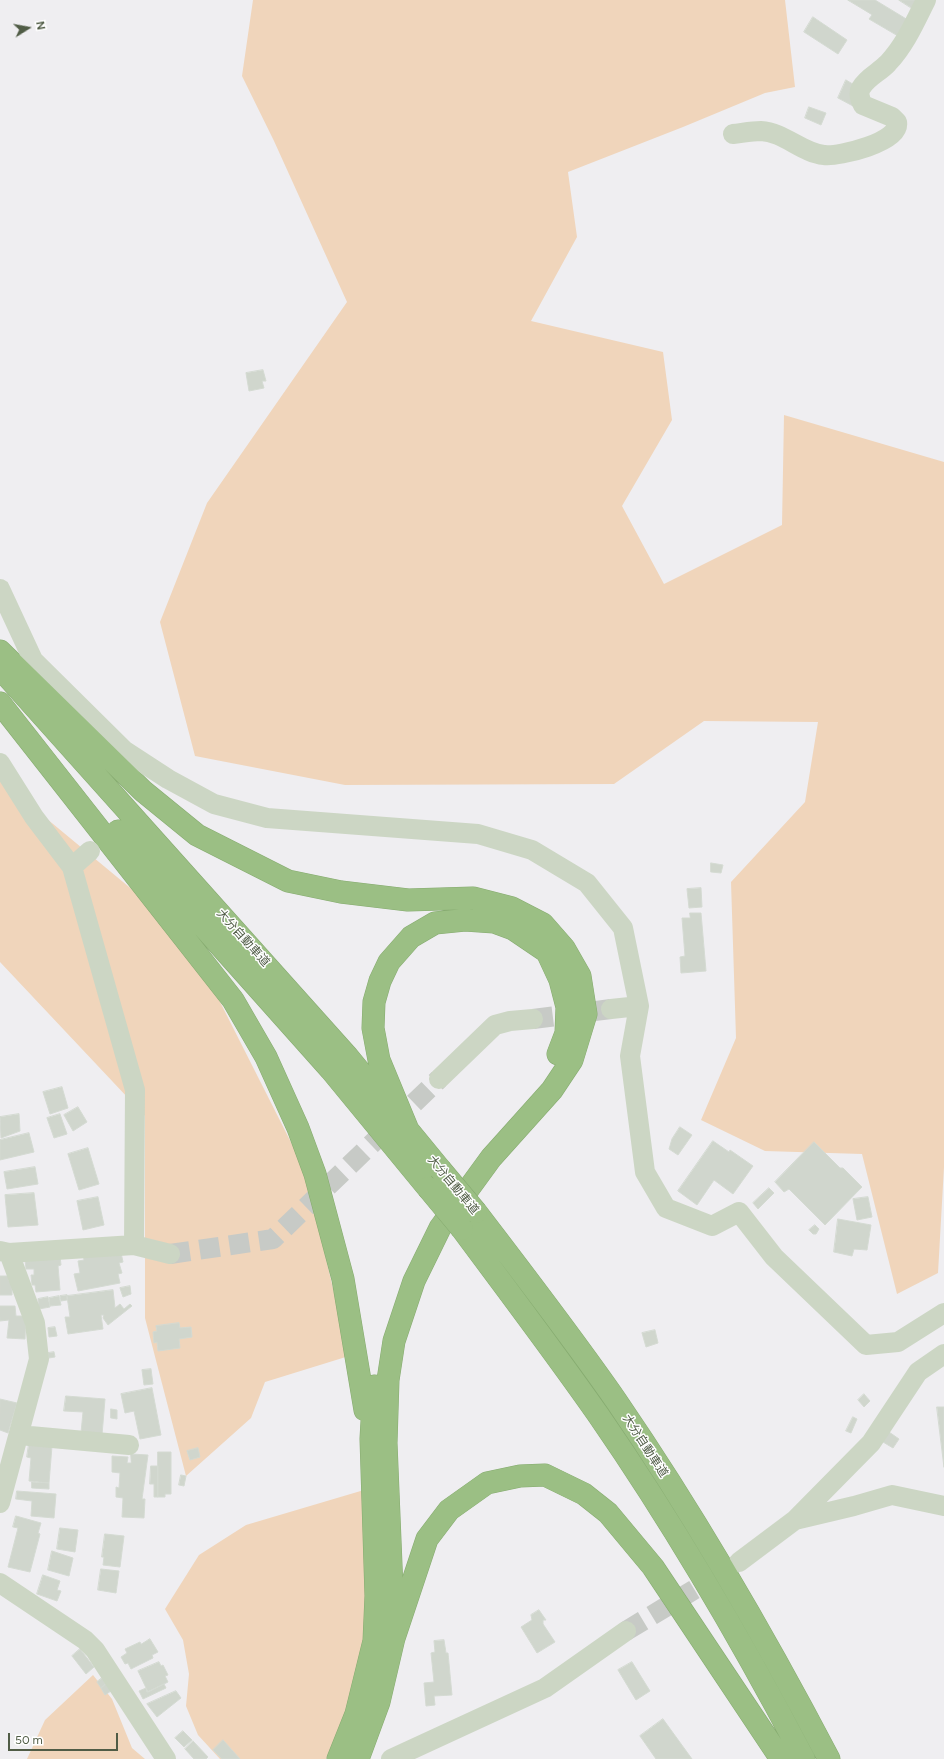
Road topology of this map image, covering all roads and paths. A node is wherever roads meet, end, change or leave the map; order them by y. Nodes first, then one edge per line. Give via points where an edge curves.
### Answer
1 (926, 0) edge
2 (733, 134) dead end
3 (0, 589) edge
4 (0, 651) edge
5 (0, 668) edge
6 (0, 702) edge
7 (0, 763) edge
8 (90, 851) dead end
9 (72, 867) junction
10 (639, 1006) junction
11 (611, 1009) tunnel mouth
12 (533, 1019) tunnel mouth
13 (439, 1078) tunnel mouth
14 (410, 1135) junction
15 (134, 1245) junction
16 (4, 1252) edge
17 (170, 1254) tunnel mouth
18 (944, 1313) edge
19 (944, 1354) edge
20 (19, 1435) junction
21 (370, 1439) junction
22 (129, 1445) dead end
23 (0, 1503) edge
24 (944, 1506) edge
25 (795, 1520) junction
26 (739, 1562) tunnel mouth
27 (0, 1583) edge
28 (626, 1631) tunnel mouth
29 (394, 1638) junction
30 (166, 1759) edge
31 (338, 1759) edge
32 (358, 1759) edge
33 (391, 1759) edge
34 (781, 1759) edge
35 (804, 1759) edge
36 (829, 1759) edge

1 - 2 street via 898,50 861,89 863,105 897,122 896,130 890,137 849,152 826,156 762,131
3 - 10 street via 33,660 125,751 163,784 214,804 267,818 478,834 532,850 588,883 623,928
4 - 29 highway via 143,791 196,835 288,881 341,892 408,900 473,898 512,908 543,924 564,948 580,976 586,1014 572,1060 552,1090 491,1158 440,1228 414,1281 394,1341 388,1380 386,1443
5 - 14 highway, 大分自動車道 via 348,1057
6 - 21 highway via 233,1000 266,1057 298,1128 315,1174 343,1279
6 - 35 highway, 大分自動車道, bridge via 331,1070 462,1230 599,1416 654,1500 717,1602
7 - 9 street via 34,817
8 - 9 street
9 - 15 street via 135,1090
10 - 11 street
10 - 18 street via 630,1056 646,1172 666,1208 712,1226 739,1212 774,1257 866,1344 898,1342
12 - 13 street via 495,1026
14 - 21 highway via 379,1060 373,1028 374,1002 389,962 411,937 435,924 465,920 494,922 513,929 547,952 560,980 567,1007 566,1033 556,1059 532,1097 507,1124 418,1241 402,1276 380,1347 373,1390
14 - 36 highway, 大分自動車道, bridge via 476,1212 617,1402 739,1597
15 - 16 street
15 - 17 street
16 - 20 street via 35,1323 39,1359
19 - 25 street via 918,1372 872,1443
20 - 22 street
20 - 23 street
21 - 31 highway via 376,1596 374,1641 356,1714
24 - 25 street via 892,1494
25 - 26 street
27 - 30 street via 95,1650
28 - 33 street via 545,1688
29 - 32 highway via 379,1702
29 - 34 highway via 427,1539 449,1510 487,1484 520,1476 545,1475 584,1494 608,1513 653,1567

